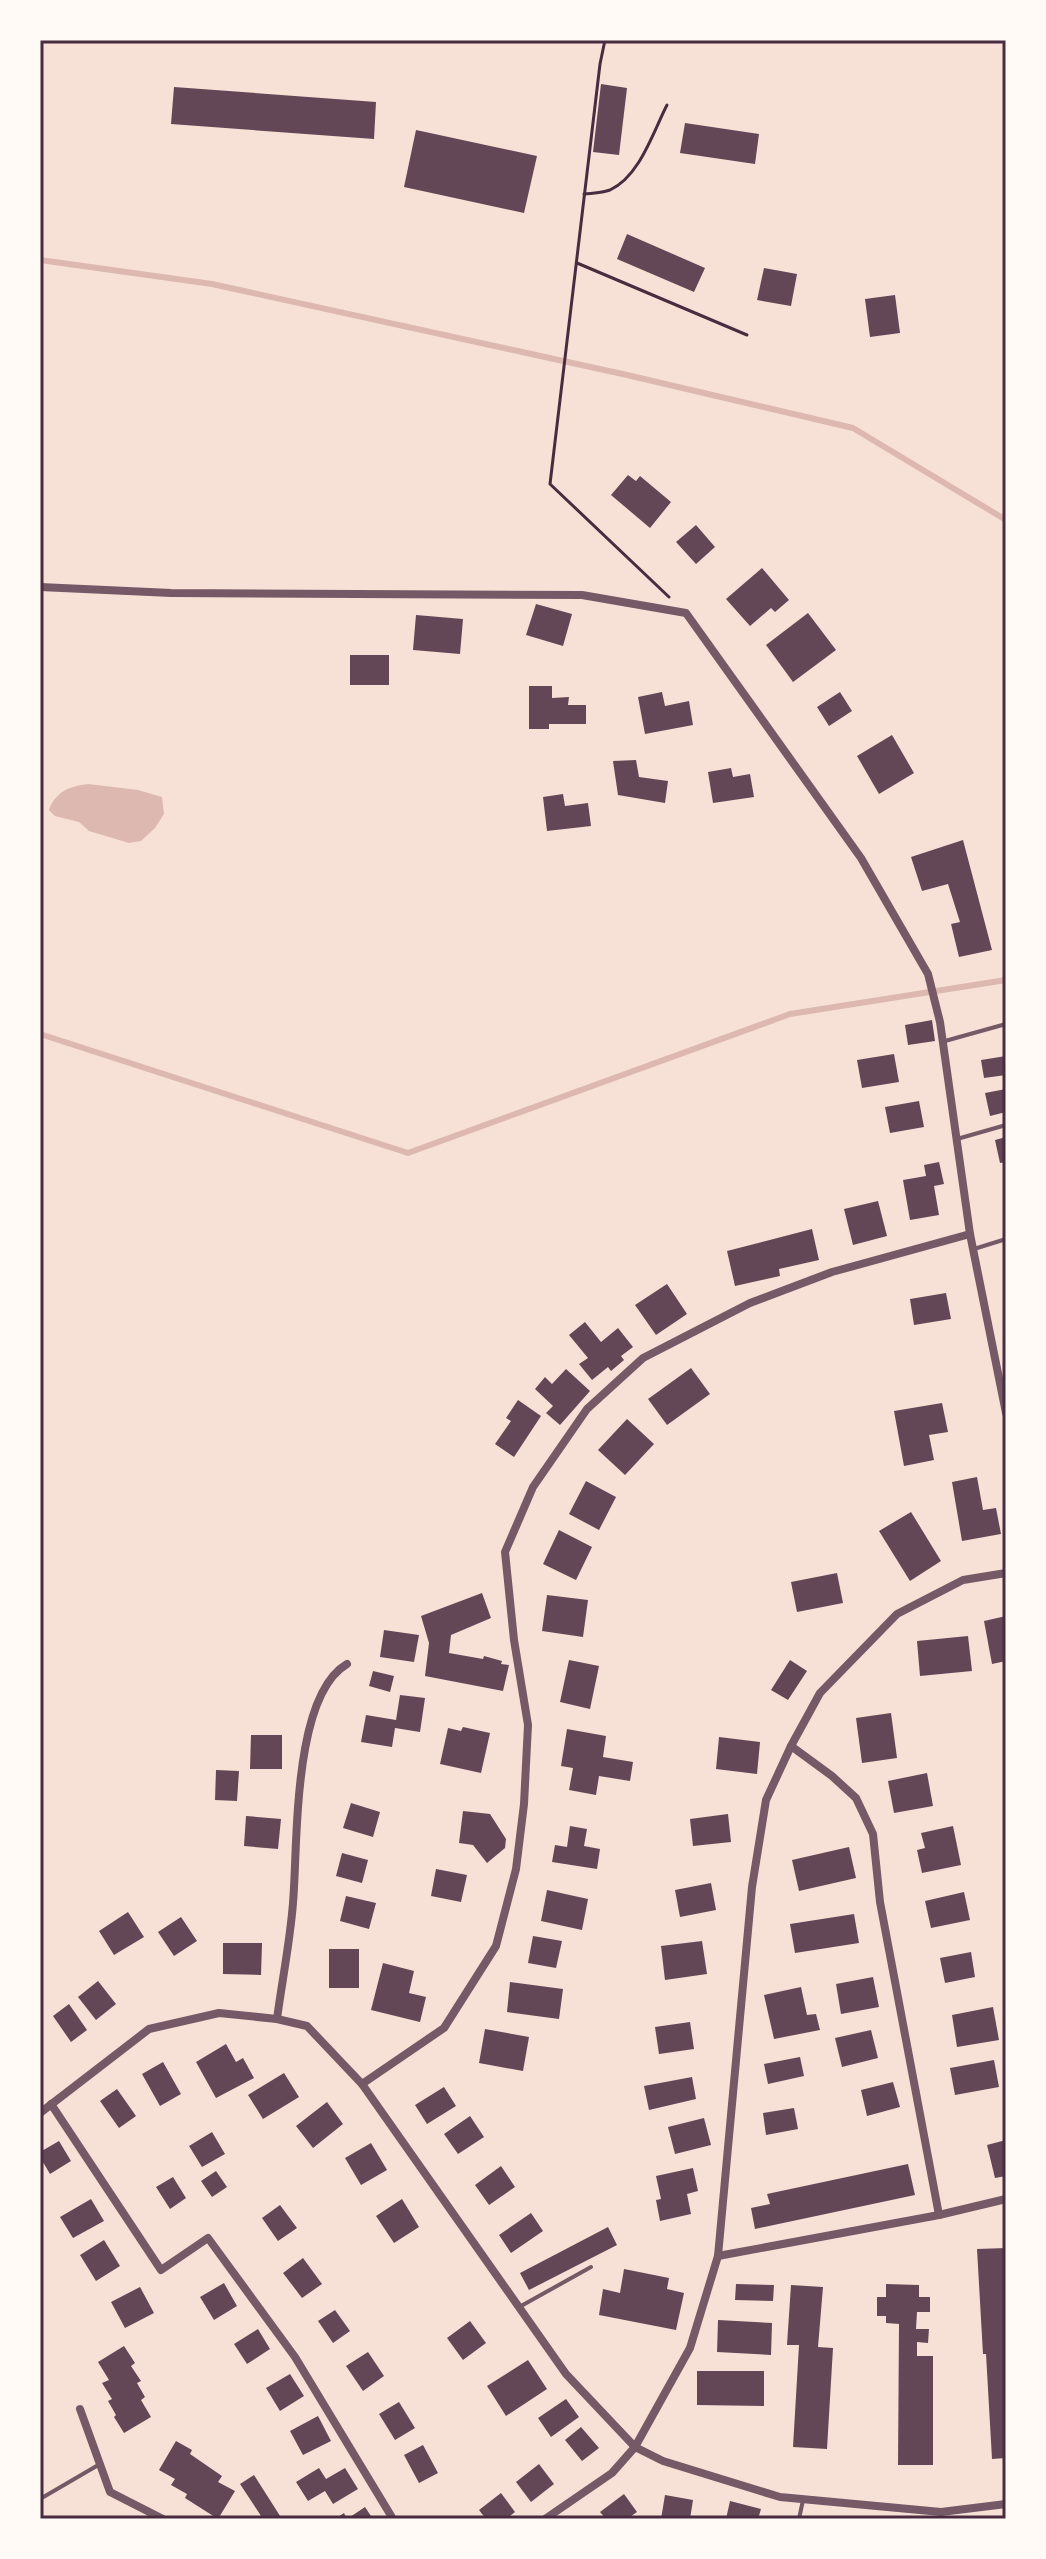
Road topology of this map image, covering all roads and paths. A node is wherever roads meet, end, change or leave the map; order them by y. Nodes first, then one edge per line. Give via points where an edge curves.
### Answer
1 (605, 40) edge
2 (667, 105) dead end
3 (584, 194) junction
4 (576, 262) junction
5 (747, 335) dead end
6 (40, 587) edge
7 (686, 613) junction
8 (1006, 1024) edge
9 (943, 1041) junction
10 (1006, 1125) edge
11 (957, 1139) junction
12 (970, 1234) junction
13 (1006, 1239) edge
14 (974, 1249) junction
15 (1006, 1413) edge
16 (1006, 1573) edge
17 (347, 1664) dead end
18 (791, 1746) junction
19 (277, 2019) junction
20 (362, 2084) junction
21 (51, 2104) junction
22 (40, 2113) edge
23 (1006, 2199) edge
24 (939, 2215) junction
25 (718, 2256) junction
26 (591, 2267) dead end
27 (519, 2308) junction
28 (80, 2409) dead end
29 (635, 2447) junction
30 (100, 2464) junction
31 (40, 2499) edge
32 (803, 2500) junction
33 (1006, 2504) edge
34 (941, 2515) edge
35 (163, 2519) edge
36 (393, 2519) edge
37 (545, 2519) edge
38 (799, 2519) edge

1 - 3 path
2 - 3 path via 623,181 610,190
3 - 4 path
4 - 5 path
4 - 7 path via 550,484
6 - 7 street via 171,593 582,595
7 - 9 street via 861,858 928,974
8 - 9 lane
9 - 11 street
10 - 11 lane
11 - 12 street
12 - 14 street
12 - 20 street via 832,1272 750,1303 643,1358 587,1409 533,1487 505,1552 528,1725 516,1869 496,1946 444,2028
13 - 14 lane
14 - 15 street
16 - 18 street via 963,1580 897,1614 820,1693
17 - 19 street via 318,1699 302,1758 293,1907
18 - 24 street via 856,1798 873,1834 880,1902
18 - 25 street via 766,1800 752,1887
19 - 20 street via 307,2026
19 - 21 street via 219,2013 149,2029
20 - 27 street
21 - 22 street
21 - 36 street via 161,2270 208,2238 295,2357
23 - 24 street
24 - 25 street
25 - 29 street via 690,2348
26 - 27 lane
27 - 29 street via 566,2374
28 - 30 street
29 - 32 street via 678,2466
29 - 37 street via 612,2473
30 - 31 lane
30 - 35 street via 110,2492
32 - 34 street
32 - 38 lane
33 - 34 street

